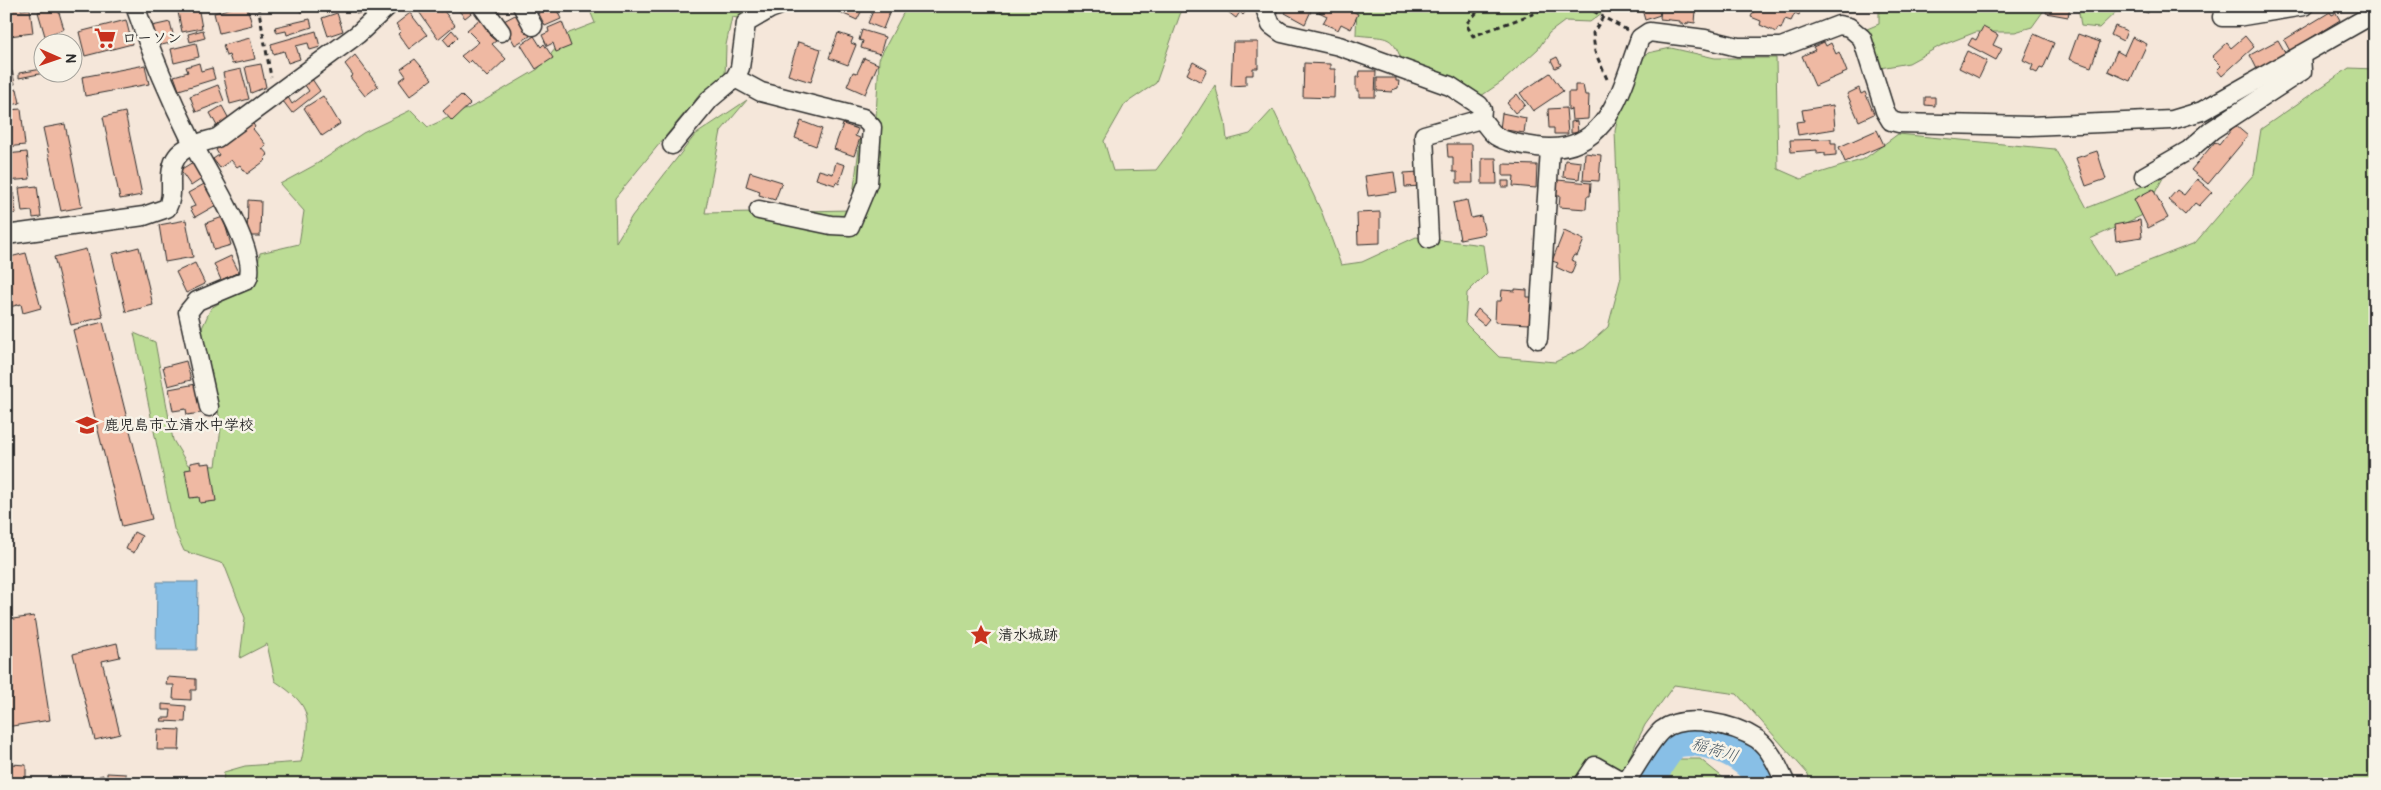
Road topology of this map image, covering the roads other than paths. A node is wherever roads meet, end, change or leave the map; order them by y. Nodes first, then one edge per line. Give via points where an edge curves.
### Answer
1 (135, 6) edge
2 (388, 6) edge
3 (482, 6) edge
4 (522, 6) edge
5 (778, 6) edge
6 (1268, 6) edge
7 (2227, 6) edge
8 (2304, 6) edge
9 (2366, 6) edge
10 (2375, 12) edge
11 (534, 26) dead end
12 (501, 32) dead end
13 (2301, 55) junction
14 (735, 78) junction
15 (1481, 119) junction
16 (193, 145) junction
17 (672, 145) dead end
18 (1550, 149) junction
19 (2144, 176) dead end
20 (760, 210) dead end
21 (6, 235) edge
22 (1429, 239) dead end
23 (1538, 339) dead end
24 (209, 407) dead end
25 (1583, 784) edge
26 (1786, 784) edge

1 - 16 street via 150,50
2 - 16 street via 358,34 217,138
3 - 12 street
4 - 11 street
5 - 14 street via 746,23 740,68
6 - 15 street via 1266,11 1271,25 1282,33 1339,46 1450,86 1479,105
7 - 8 street via 2222,17 2237,18
9 - 10 street
10 - 13 street
13 - 18 street via 2202,111 2172,120 2030,126 1900,124 1890,121 1862,38 1849,27 1839,25 1781,47 1738,47 1649,32 1640,38 1616,103 1601,128 1568,147
13 - 19 street via 2302,70 2212,130 2189,150
14 - 17 street via 710,99
14 - 20 street via 761,92 863,118 872,127 868,183 850,226
15 - 18 street via 1496,136
15 - 22 street via 1424,135
16 - 21 street via 176,154 170,167 172,199 167,208 144,216
16 - 24 street via 228,204 250,268 247,280 197,301 188,312
18 - 23 street
25 - 26 street via 1595,766 1625,783 1662,730 1675,723 1693,720 1714,723 1757,739 1768,749

